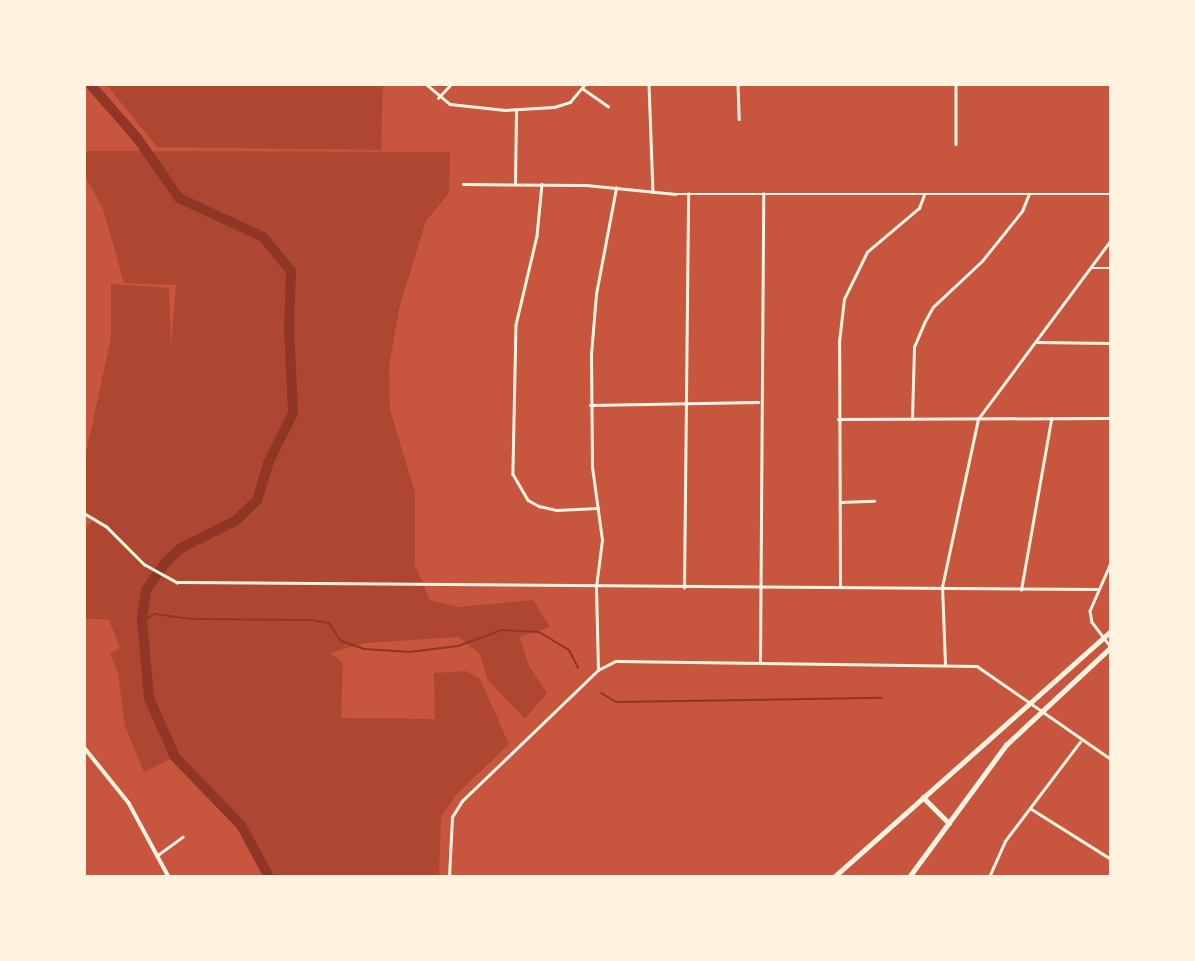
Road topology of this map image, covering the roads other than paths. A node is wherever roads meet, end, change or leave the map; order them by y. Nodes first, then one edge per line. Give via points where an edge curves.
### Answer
1 (426, 84) edge
2 (452, 84) edge
3 (585, 84) edge
4 (649, 84) edge
5 (738, 84) edge
6 (956, 84) edge
7 (582, 88) junction
8 (438, 98) junction
9 (608, 106) dead end
10 (516, 110) junction
11 (738, 119) dead end
12 (956, 144) dead end
13 (463, 184) dead end
14 (515, 184) junction
15 (542, 184) junction
16 (616, 188) junction
17 (653, 192) junction
18 (688, 194) junction
19 (763, 194) junction
20 (924, 194) junction
21 (1029, 194) junction
22 (1111, 194) edge
23 (1111, 240) edge
24 (1091, 268) junction
25 (1111, 268) edge
26 (1037, 342) junction
27 (1111, 343) edge
28 (684, 400) junction
29 (759, 402) junction
30 (590, 405) junction
31 (1111, 418) edge
32 (838, 419) junction
33 (912, 419) junction
34 (978, 419) junction
35 (1051, 419) junction
36 (874, 500) dead end
37 (841, 502) junction
38 (598, 508) junction
39 (84, 513) edge
40 (1111, 563) edge
41 (759, 586) junction
42 (596, 587) junction
43 (840, 587) junction
44 (942, 587) junction
45 (684, 588) junction
46 (1098, 589) junction
47 (1021, 590) junction
48 (1111, 631) edge
49 (1104, 637) junction
50 (1111, 647) edge
51 (760, 662) junction
52 (945, 664) junction
53 (598, 670) junction
54 (1029, 703) junction
55 (1038, 711) junction
56 (1080, 742) junction
57 (84, 747) edge
58 (1111, 759) edge
59 (923, 797) junction
60 (1030, 808) junction
61 (950, 823) junction
62 (182, 837) dead end
63 (159, 854) junction
64 (1111, 859) edge
65 (169, 877) edge
66 (449, 877) edge
67 (834, 877) edge
68 (909, 877) edge
69 (989, 877) edge

1 - 8 street
2 - 8 street
3 - 7 street
4 - 17 street
5 - 11 street
6 - 12 street
7 - 9 street
7 - 10 street via 570,102
8 - 10 street via 457,106
10 - 14 street
13 - 14 street
14 - 15 street
15 - 16 street
15 - 38 street via 537,236 516,325 513,474 528,500 539,506
16 - 17 street
16 - 30 street via 596,293
17 - 18 street
18 - 19 street
18 - 28 street
19 - 20 street
19 - 29 street
20 - 21 street
20 - 32 street via 919,208 867,252 848,287 840,324
21 - 22 street
21 - 33 street via 1022,211 982,261 933,307 924,323 914,347
23 - 24 street
24 - 25 street
24 - 26 street
26 - 27 street
26 - 34 street
28 - 29 street
28 - 30 street
28 - 45 street
29 - 41 street
30 - 38 street
31 - 35 street
32 - 33 street
32 - 37 street
33 - 34 street
34 - 35 street
34 - 44 street
35 - 47 street
36 - 37 street
37 - 43 street
38 - 42 street via 601,540
39 - 42 street via 106,526 144,564 177,582
40 - 46 street
41 - 43 street
41 - 45 street
41 - 51 street
42 - 45 street
42 - 53 street
43 - 44 street
44 - 47 street
44 - 52 street
46 - 47 street
46 - 49 street via 1090,611
48 - 49 main road
49 - 50 street
49 - 54 main road
50 - 55 main road
51 - 52 street
51 - 53 street via 616,661
52 - 54 street via 985,669
53 - 66 street via 462,801 452,817
54 - 55 street
54 - 59 main road
55 - 56 street
55 - 61 main road via 999,754
56 - 58 street
56 - 60 street
57 - 63 street via 129,803
59 - 61 main road
59 - 67 main road
60 - 64 street
60 - 69 street via 997,854
61 - 68 main road
62 - 63 street
63 - 65 street

